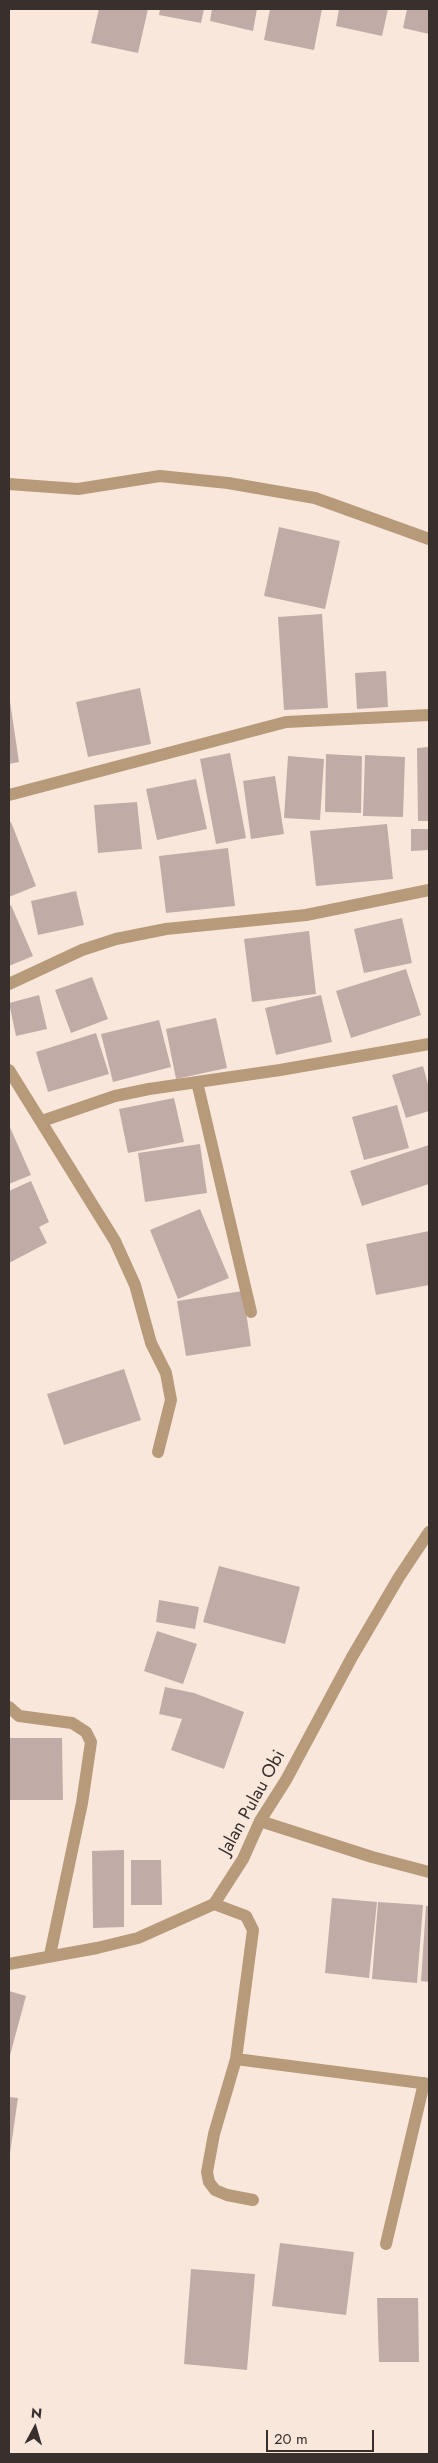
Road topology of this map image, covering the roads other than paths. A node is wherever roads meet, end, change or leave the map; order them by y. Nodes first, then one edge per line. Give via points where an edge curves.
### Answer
1 (9, 484) edge
2 (429, 539) edge
3 (429, 715) edge
4 (9, 795) edge
5 (429, 890) edge
6 (9, 984) edge
7 (429, 1044) edge
8 (9, 1070) edge
9 (197, 1082) junction
10 (42, 1121) junction
11 (251, 1312) dead end
12 (158, 1452) dead end
13 (429, 1532) edge
14 (9, 1707) edge
15 (260, 1821) junction
16 (429, 1872) edge
17 (214, 1904) junction
18 (50, 1955) junction
19 (9, 1964) edge
20 (236, 2058) junction
21 (427, 2084) edge
22 (253, 2200) dead end
23 (386, 2244) dead end

1 - 2 street via 78,489 160,476 190,478 315,498
3 - 4 street via 286,722
5 - 6 street via 306,915 166,930 116,939 82,950
7 - 9 street
8 - 10 street
9 - 10 street via 116,1096
9 - 11 street
10 - 12 street via 114,1241 135,1285 151,1344 166,1373 171,1400
13 - 15 street, Jalan Pulau Obi via 352,1657 286,1780
14 - 18 street via 19,1716 72,1722 86,1732 91,1742 82,1803
15 - 16 street
15 - 17 street, Jalan Pulau Obi via 243,1859
17 - 18 street via 138,1938
17 - 20 street via 246,1916 253,1930
18 - 19 street
20 - 21 street
20 - 22 street via 214,2134 207,2172 215,2190
21 - 23 street

